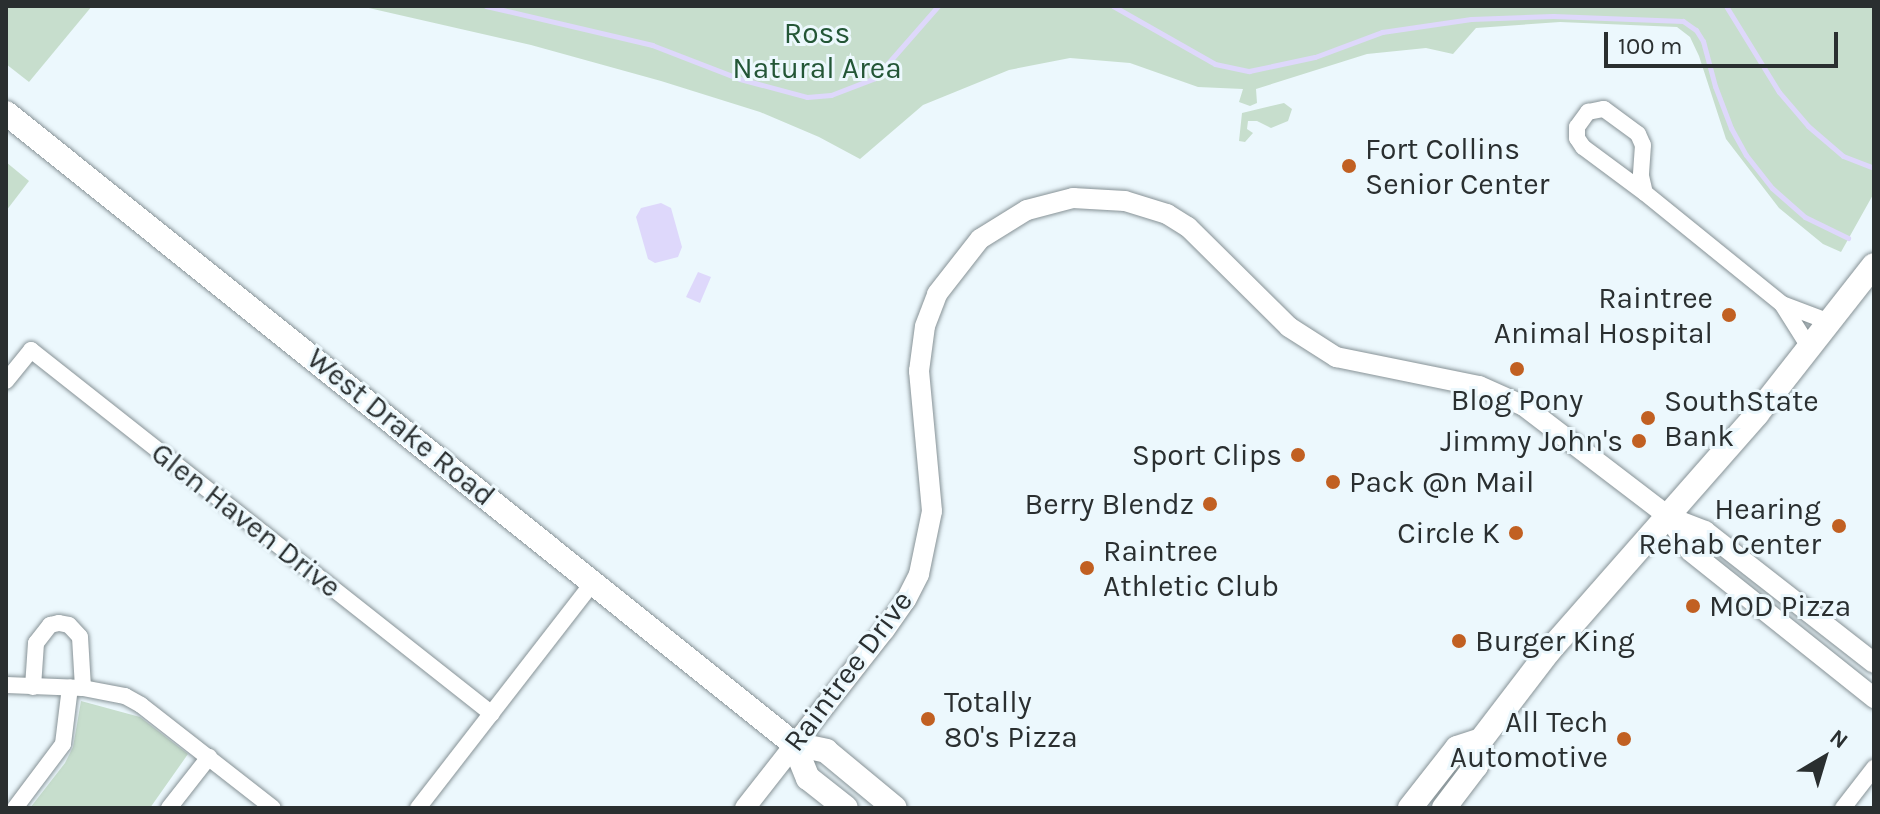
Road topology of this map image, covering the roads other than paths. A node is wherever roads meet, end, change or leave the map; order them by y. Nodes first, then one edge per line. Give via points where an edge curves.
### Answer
1 (6, 113) edge
2 (1645, 193) junction
3 (1874, 265) edge
4 (1782, 304) junction
5 (1832, 323) junction
6 (1811, 350) junction
7 (6, 381) edge
8 (1669, 517) junction
9 (594, 581) junction
10 (1874, 663) edge
11 (6, 685) edge
12 (33, 687) junction
13 (77, 687) junction
14 (1874, 698) edge
15 (492, 714) junction
16 (1481, 740) junction
17 (794, 744) junction
18 (209, 757) junction
19 (1441, 768) junction
20 (1874, 768) edge
21 (15, 808) edge
22 (169, 808) edge
23 (273, 808) edge
24 (418, 808) edge
25 (745, 808) edge
26 (846, 808) edge
27 (895, 808) edge
28 (1410, 808) edge
29 (1429, 808) edge
30 (1444, 808) edge
31 (1843, 808) edge

1 - 9 main road, West Drake Road
2 - 2 street via 1638,134 1604,109 1588,112 1577,127 1583,147
2 - 4 street
3 - 5 main road
4 - 5 street
4 - 6 street
5 - 6 main road
6 - 8 main road
7 - 15 street, Glen Haven Drive via 31,350
8 - 10 street via 1705,531
8 - 14 street via 1690,551
8 - 16 main road via 1549,651
8 - 17 street, Raintree Drive via 1524,406 1479,386 1356,364 1316,347 1289,327 1203,239 1167,214 1097,197 1049,204 1013,217 980,239 937,294 925,326 919,371 932,511 919,574 884,631
9 - 15 street
9 - 17 main road, West Drake Road
11 - 12 street
12 - 13 street
12 - 13 street via 36,643 50,625 59,623 80,637
13 - 18 street via 108,690 141,705
13 - 21 street via 63,744
15 - 24 street
16 - 19 main road via 1457,748
16 - 30 main road via 1476,766
17 - 25 street, Raintree Drive
17 - 26 main road, West Drake Road via 808,778
17 - 27 main road, West Drake Road via 826,751
18 - 22 street
18 - 23 street
19 - 28 main road
19 - 29 main road via 1437,797
20 - 31 street

